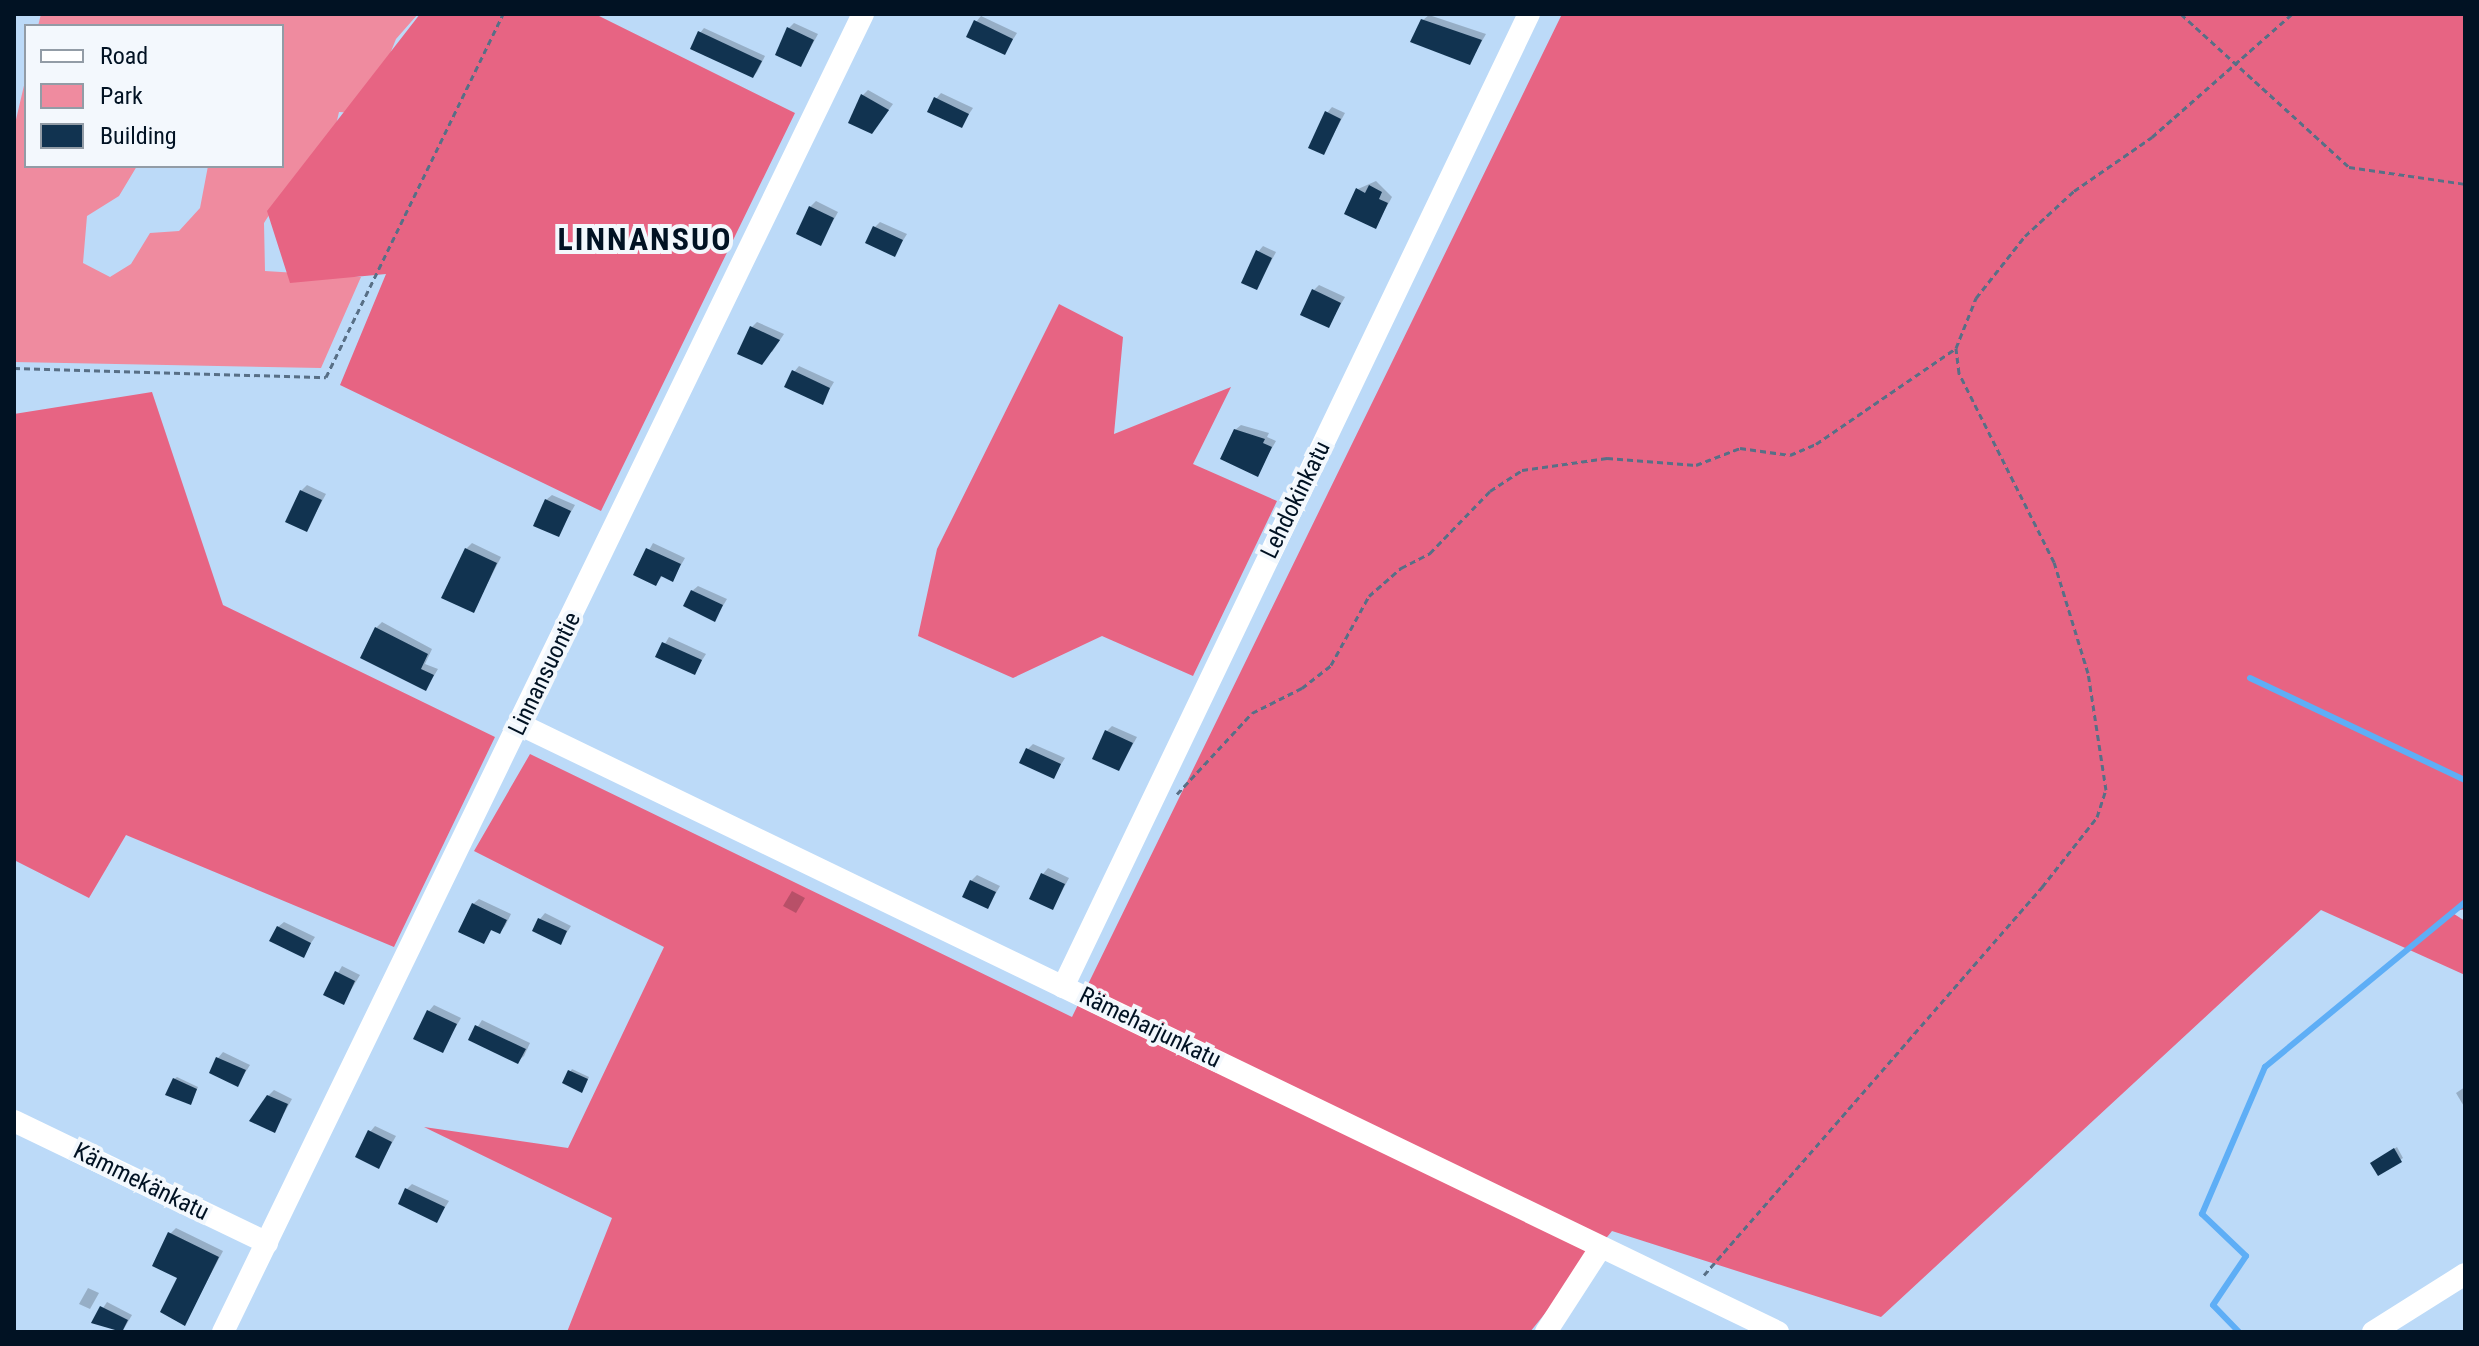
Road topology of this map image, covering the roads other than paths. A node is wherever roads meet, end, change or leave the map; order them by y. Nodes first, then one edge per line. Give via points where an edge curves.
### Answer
1 (863, 14) edge
2 (1529, 14) edge
3 (521, 725) junction
4 (1063, 987) junction
5 (14, 1121) edge
6 (267, 1243) junction
7 (1601, 1247) junction
8 (2465, 1274) edge
9 (223, 1332) edge
10 (1546, 1332) edge
11 (1778, 1332) edge
12 (2373, 1332) edge

1 - 3 street, Linnansuontie
2 - 4 street, Lehdokinkatu
3 - 4 street, Rämeharjunkatu
3 - 6 street, Linnansuontie
4 - 7 street, Rämeharjunkatu
5 - 6 street, Kämmekänkatu
6 - 9 street, Linnansuontie
7 - 10 street
7 - 11 street, Rämeharjunkatu
8 - 12 street

